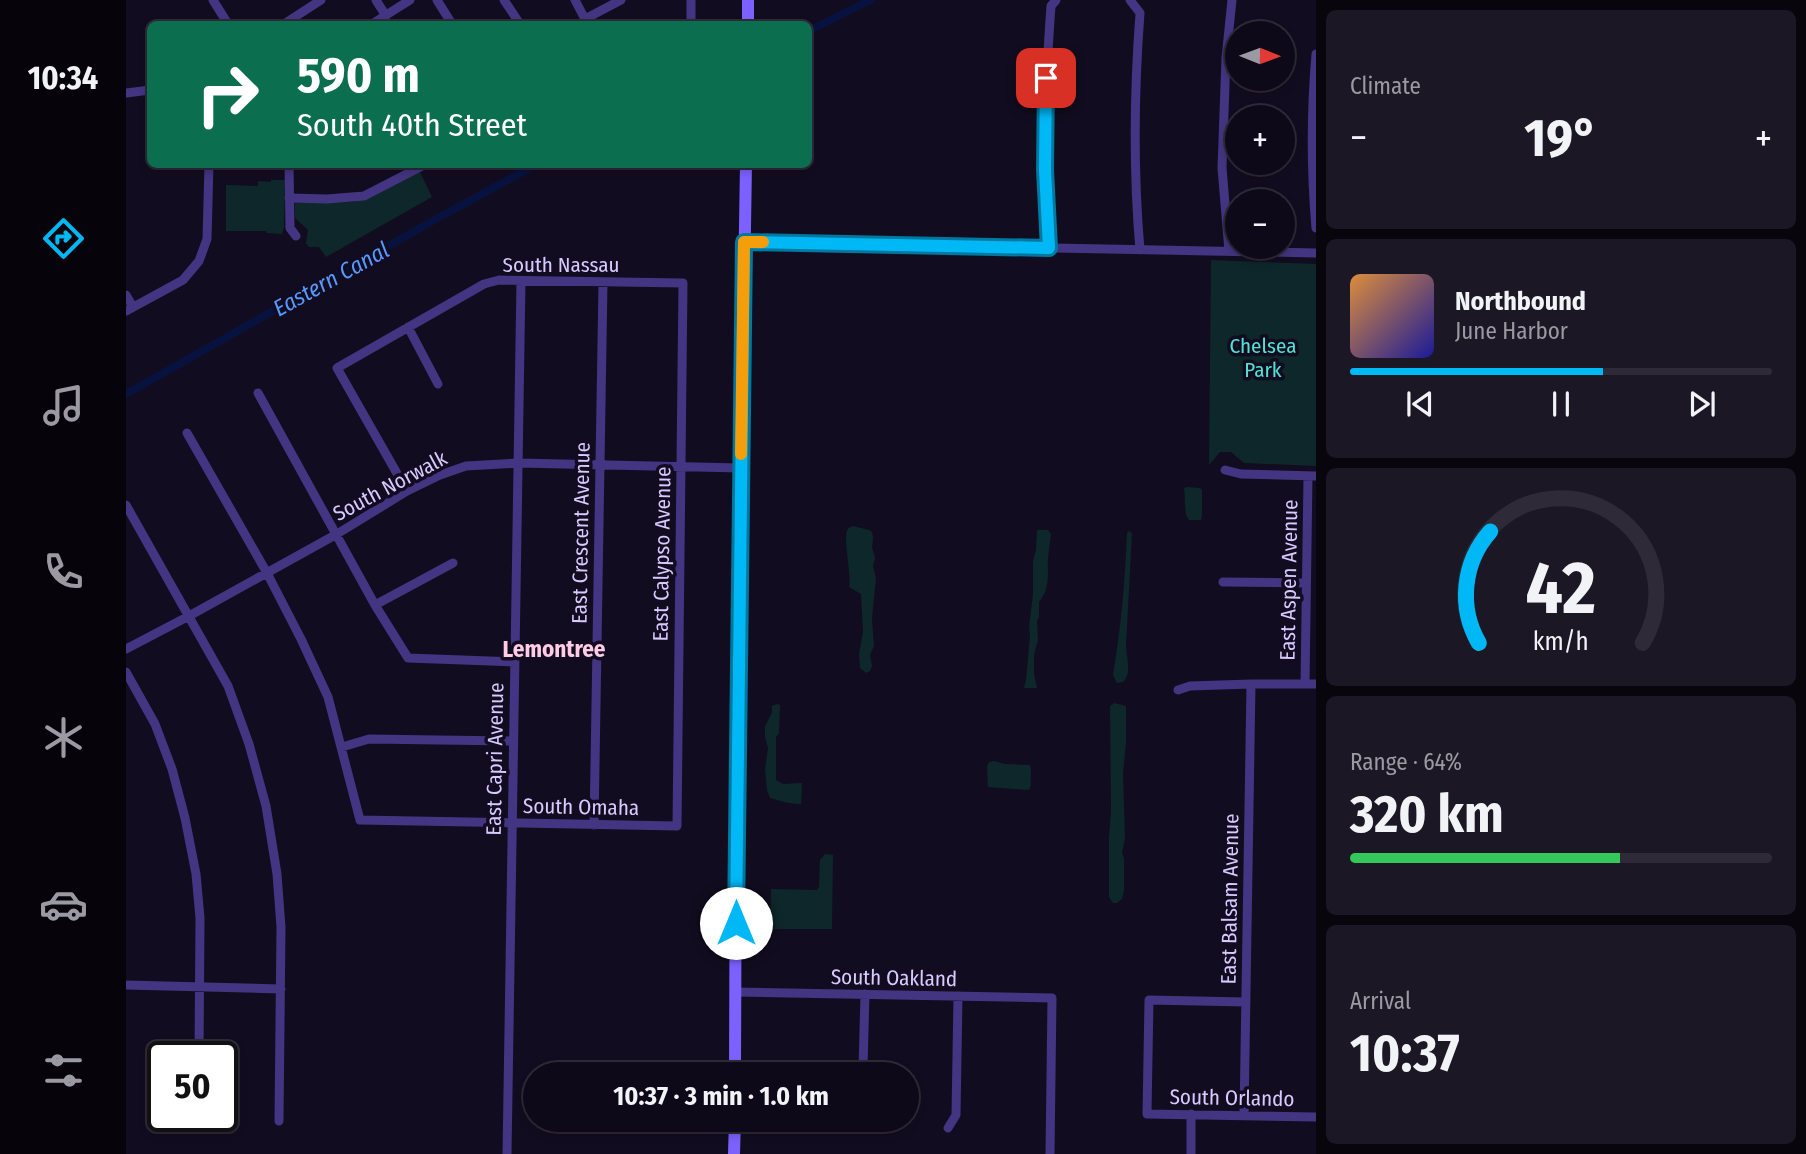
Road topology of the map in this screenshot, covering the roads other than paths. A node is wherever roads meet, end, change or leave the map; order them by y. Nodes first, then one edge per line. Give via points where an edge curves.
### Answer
1 (213, 0) edge
2 (321, 0) edge
3 (376, 0) edge
4 (410, 0) edge
5 (437, 0) edge
6 (504, 0) edge
7 (575, 0) edge
8 (621, 0) edge
9 (691, 0) edge
10 (748, 0) edge
11 (1056, 0) edge
12 (1130, 0) edge
13 (1232, 0) edge
14 (226, 21) edge
15 (289, 21) edge
16 (380, 21) edge
17 (450, 21) edge
18 (518, 21) edge
19 (586, 21) edge
20 (589, 21) edge
21 (691, 21) edge
22 (748, 21) edge
23 (1316, 54) edge
24 (147, 90) edge
25 (126, 93) edge
26 (209, 168) edge
27 (289, 168) edge
28 (746, 168) edge
29 (406, 169) edge
30 (289, 198) junction
31 (1225, 199) edge
32 (1316, 228) edge
33 (296, 236) dead end
34 (744, 242) junction
35 (1049, 248) junction
36 (1140, 250) junction
37 (1225, 251) edge
38 (1295, 253) edge
39 (1316, 253) edge
40 (521, 281) junction
41 (603, 283) junction
42 (683, 283) joint
43 (126, 296) edge
44 (130, 309) edge
45 (408, 327) junction
46 (439, 384) dead end
47 (258, 393) dead end
48 (187, 433) dead end
49 (519, 463) junction
50 (600, 465) junction
51 (681, 467) junction
52 (741, 468) junction
53 (1225, 470) dead end
54 (1312, 476) edge
55 (408, 492) junction
56 (126, 505) edge
57 (337, 534) junction
58 (453, 563) dead end
59 (267, 573) junction
60 (1223, 582) dead end
61 (1306, 583) junction
62 (375, 606) junction
63 (189, 616) junction
64 (126, 649) edge
65 (514, 662) junction
66 (126, 672) edge
67 (1251, 684) junction
68 (1305, 684) junction
69 (1316, 684) edge
70 (1178, 690) dead end
71 (513, 741) junction
72 (342, 747) junction
73 (512, 823) junction
74 (594, 825) junction
75 (677, 826) joint
76 (126, 985) edge
77 (201, 986) junction
78 (281, 989) junction
79 (735, 992) junction
80 (864, 994) junction
81 (958, 996) junction
82 (1246, 1002) junction
83 (199, 1041) edge
84 (735, 1062) edge
85 (863, 1062) edge
86 (1191, 1114) junction
87 (1244, 1115) junction
88 (1316, 1117) edge
89 (279, 1121) dead end
90 (948, 1128) dead end
91 (734, 1132) edge
92 (507, 1154) edge
93 (734, 1154) edge
94 (1050, 1154) edge
95 (1191, 1154) edge

1 - 14 street
2 - 15 street
3 - 16 street
4 - 16 street
5 - 17 street
6 - 18 street
7 - 19 street
8 - 20 street
9 - 21 street
10 - 22 main road
11 - 35 street via 1051,6 1046,91
12 - 36 street via 1140,13 1134,121
13 - 31 street via 1222,168
23 - 32 street via 1312,158
24 - 25 street
26 - 44 street via 207,239 199,261 183,280
27 - 30 street
28 - 34 main road
29 - 30 street via 363,196
30 - 33 street via 290,228
34 - 35 street
34 - 52 main road
35 - 36 street
36 - 37 street
38 - 39 street
40 - 41 street, South Nassau
40 - 45 street, South Nassau via 484,284
40 - 49 street, East Capri Avenue
41 - 42 street, South Nassau
41 - 50 street, East Crescent Avenue
42 - 51 street, East Calypso Avenue
43 - 44 street
45 - 46 street
45 - 55 street, South Nassau via 337,368
47 - 57 street
48 - 59 street
49 - 50 street, South Norwalk
49 - 55 street, South Norwalk via 466,466
49 - 65 street, East Capri Avenue
50 - 51 street, South Norwalk
50 - 74 street, East Crescent Avenue
51 - 52 street, South Norwalk
51 - 75 street, East Calypso Avenue
52 - 79 main road
53 - 54 street
54 - 61 street, East Aspen Avenue
55 - 57 street, South Norwalk
56 - 63 street
57 - 59 street, South Norwalk
57 - 62 street
58 - 62 street
59 - 63 street, South Norwalk
59 - 72 street via 328,697
60 - 61 street
61 - 68 street, East Aspen Avenue
62 - 65 street via 408,658
63 - 64 street, South Norwalk
63 - 78 street via 228,686 266,806 277,874
65 - 71 street, East Capri Avenue
66 - 77 street via 155,724 185,818 196,874
67 - 68 street
67 - 70 street
67 - 82 street, East Balsam Avenue
68 - 69 street
71 - 72 street via 369,739
71 - 73 street, East Capri Avenue
72 - 73 street, South Omaha via 360,820
73 - 74 street, South Omaha
73 - 92 street, East Capri Avenue
74 - 75 street, South Omaha
76 - 77 street
77 - 78 street
77 - 83 street
78 - 89 street
79 - 80 street, South Oakland
79 - 84 main road
80 - 81 street, South Oakland
80 - 85 street
81 - 90 street via 956,1115
81 - 94 street, South Oakland via 1052,998
82 - 86 street, South Orlando via 1149,1000 1147,1114
82 - 87 street, East Balsam Avenue
86 - 87 street, South Orlando
86 - 95 street
87 - 88 street, South Orlando
91 - 93 main road

